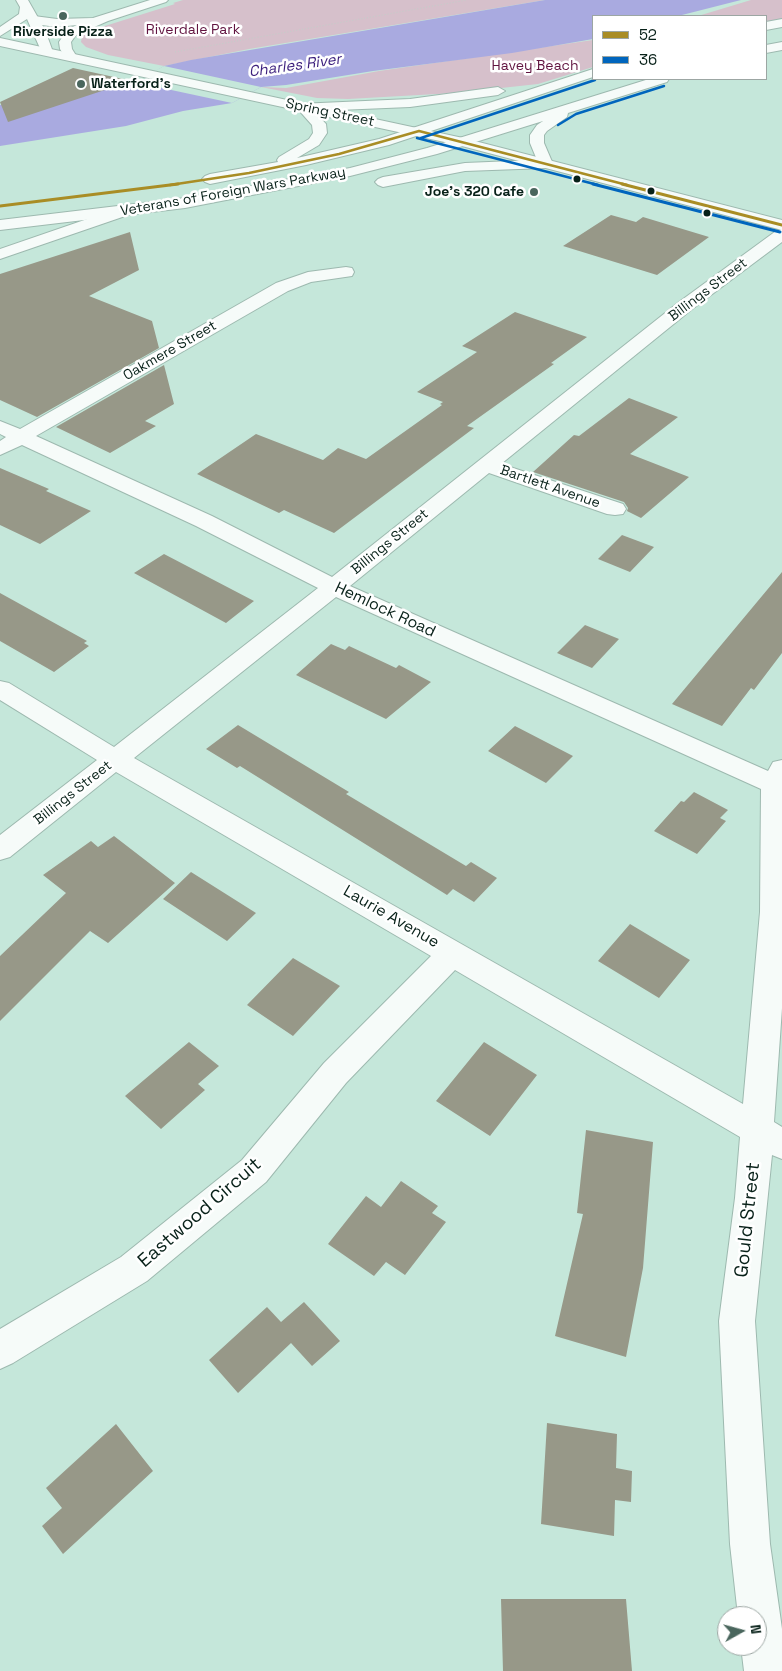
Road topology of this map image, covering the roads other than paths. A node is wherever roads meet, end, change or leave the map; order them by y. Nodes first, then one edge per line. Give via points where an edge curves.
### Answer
1 (162, 0) edge
2 (23, 4) edge
3 (104, 18) junction
4 (34, 20) junction
5 (782, 23) edge
6 (767, 26) edge
7 (0, 32) edge
8 (0, 42) edge
9 (782, 46) edge
10 (767, 49) edge
11 (48, 52) junction
12 (71, 57) junction
13 (587, 75) edge
14 (659, 80) edge
15 (303, 107) junction
16 (573, 107) junction
17 (419, 131) junction
18 (462, 142) junction
19 (546, 164) junction
20 (268, 169) junction
21 (0, 206) edge
22 (128, 210) junction
23 (0, 225) edge
24 (782, 225) edge
25 (782, 234) edge
26 (0, 254) edge
27 (346, 272) dead end
28 (0, 427) edge
29 (22, 437) junction
30 (0, 449) edge
31 (485, 465) junction
32 (615, 509) dead end
33 (334, 587) junction
34 (0, 689) edge
35 (116, 760) junction
36 (778, 777) edge
37 (0, 850) edge
38 (453, 953) junction
39 (769, 1137) edge
40 (0, 1350) edge
41 (766, 1671) edge

1 - 3 main road
2 - 4 main road
2 - 7 main road via 24,14 20,20
3 - 4 main road via 65,23
3 - 12 main road via 67,37 66,49
4 - 11 main road
5 - 6 main road
8 - 11 main road, Spring Street
9 - 10 main road
11 - 12 main road, Spring Street
12 - 15 main road, Spring Street
13 - 15 main road via 430,101
13 - 17 main road, Veterans of Foreign Wars Parkway
14 - 16 main road, Veterans of Foreign Wars Parkway
15 - 17 main road, Spring Street
15 - 20 main road via 320,127 318,138
16 - 18 main road, Veterans of Foreign Wars Parkway
16 - 19 main road via 538,133 536,141
17 - 18 main road, Spring Street
17 - 20 main road, Veterans of Foreign Wars Parkway via 353,151
18 - 19 main road, Spring Street
18 - 22 main road, Veterans of Foreign Wars Parkway via 314,180
19 - 22 main road via 458,168 262,199
19 - 24 main road, Spring Street
20 - 21 main road, Veterans of Foreign Wars Parkway via 144,189
22 - 23 main road, Veterans of Foreign Wars Parkway
22 - 26 main road
25 - 31 main road, Billings Street via 685,306
27 - 29 main road, Oakmere Street via 308,277 282,287
28 - 29 main road, Hemlock Road
29 - 30 main road, Oakmere Street
29 - 33 main road, Hemlock Road via 204,521
31 - 32 main road, Bartlett Avenue
31 - 33 main road, Billings Street
33 - 35 main road, Billings Street
33 - 36 main road, Hemlock Road
34 - 35 main road, Laurie Avenue
35 - 37 main road, Billings Street
35 - 38 main road, Laurie Avenue
36 - 39 main road, Gould Street
38 - 39 main road, Laurie Avenue
38 - 40 main road, Eastwood Circuit via 335,1073 254,1171 134,1269
39 - 41 main road, Gould Street via 752,1198 737,1321 750,1544

